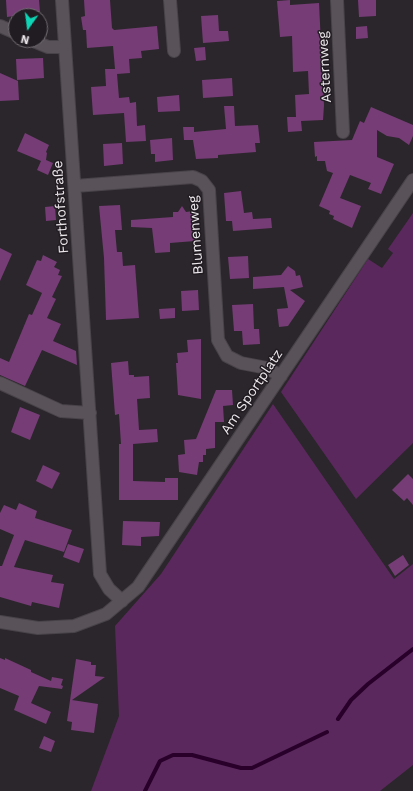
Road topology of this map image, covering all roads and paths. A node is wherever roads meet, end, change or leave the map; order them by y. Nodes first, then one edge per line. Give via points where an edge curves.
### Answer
1 (62, 0) edge
2 (170, 0) edge
3 (336, 0) edge
4 (48, 47) edge
5 (65, 47) junction
6 (174, 51) dead end
7 (342, 132) dead end
8 (413, 180) edge
9 (75, 186) junction
10 (281, 376) junction
11 (0, 383) edge
12 (90, 413) junction
13 (122, 601) junction
14 (0, 622) edge

1 - 5 street, Forthofstraße
2 - 6 street
3 - 7 street, Asternweg
4 - 5 street
5 - 9 street, Forthofstraße
8 - 10 street, Am Sportplatz
9 - 10 street, Blumenweg via 194,177 202,181 209,190 218,340 227,356 241,363 267,368
9 - 12 street, Forthofstraße
10 - 13 street, Am Sportplatz via 138,587
11 - 12 street via 61,411
12 - 13 street, Forthofstraße via 100,574 109,589
13 - 14 street, Am Sportplatz via 106,614 74,626 38,628

